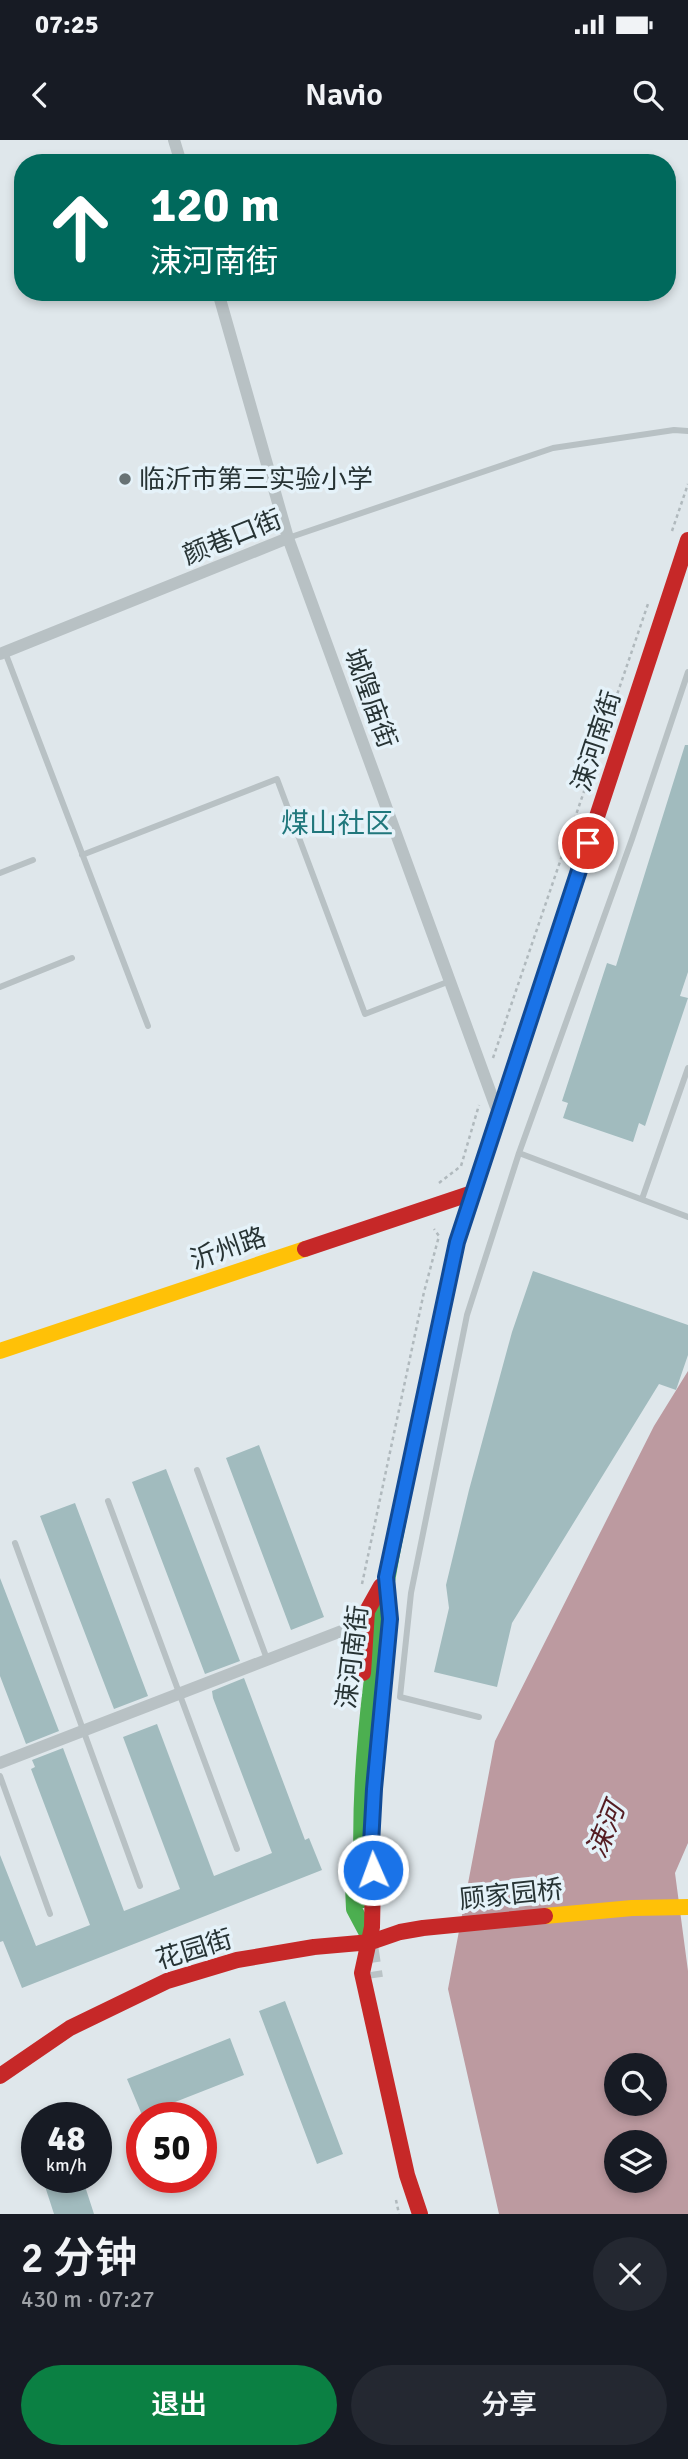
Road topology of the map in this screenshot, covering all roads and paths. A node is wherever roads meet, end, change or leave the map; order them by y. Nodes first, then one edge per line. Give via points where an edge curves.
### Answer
1 (221, 301) edge
2 (688, 430) edge
3 (688, 484) edge
4 (670, 537) dead end
5 (288, 538) junction
6 (688, 540) edge
7 (652, 590) dead end
8 (2, 653) edge
9 (688, 672) edge
10 (82, 855) junction
11 (33, 860) dead end
12 (0, 873) edge
13 (72, 958) dead end
14 (450, 981) junction
15 (0, 987) edge
16 (148, 1026) dead end
17 (688, 1068) edge
18 (486, 1080) junction
19 (498, 1113) junction
20 (519, 1153) junction
21 (439, 1183) dead end
22 (471, 1193) junction
23 (642, 1199) junction
24 (688, 1217) edge
25 (435, 1229) dead end
26 (0, 1352) edge
27 (197, 1470) dead end
28 (108, 1501) dead end
29 (15, 1543) dead end
30 (386, 1577) junction
31 (362, 1584) dead end
32 (356, 1625) dead end
33 (267, 1659) junction
34 (180, 1693) junction
35 (479, 1717) dead end
36 (84, 1730) junction
37 (0, 1763) edge
38 (0, 1776) edge
39 (237, 1849) dead end
40 (140, 1886) dead end
41 (363, 1900) dead end
42 (688, 1907) edge
43 (50, 1914) dead end
44 (423, 1928) joint
45 (371, 1942) junction
46 (374, 1978) tunnel mouth
47 (0, 2076) edge
48 (422, 2214) edge

1 - 5 street, 城隍庙街
2 - 5 lane, 颜巷口街 via 553,448
3 - 4 path
5 - 8 street, 颜巷口街
5 - 14 street, 城隍庙街
6 - 19 main road, 涑河南街
7 - 18 path
8 - 10 lane
9 - 20 lane
10 - 14 lane via 277,779 365,1014
10 - 16 lane
11 - 12 lane
13 - 15 lane
14 - 18 street, 城隍庙街
17 - 23 lane
18 - 19 street, 城隍庙街
18 - 21 path via 461,1166
19 - 22 main road, 涑河南街
20 - 23 lane
20 - 35 lane via 467,1315 411,1593 400,1697
22 - 26 main road, 沂州路
22 - 30 main road, 涑河南街
23 - 24 lane
25 - 31 path via 439,1237
27 - 33 lane
28 - 34 lane
29 - 36 lane
30 - 41 main road, 涑河南街 via 362,1796
30 - 45 main road via 390,1619 374,1789
30 - 45 main road via 367,1611 355,1803 354,1909
32 - 33 street
33 - 34 street
34 - 36 street
34 - 39 lane
36 - 37 street
36 - 40 lane
38 - 43 lane
42 - 44 main road, 顾家园桥
44 - 45 main road, 花园街
45 - 47 main road, 花园街 via 237,1959 167,1981 70,2028
45 - 48 main road via 362,1973 407,2175
46 - 48 main road

